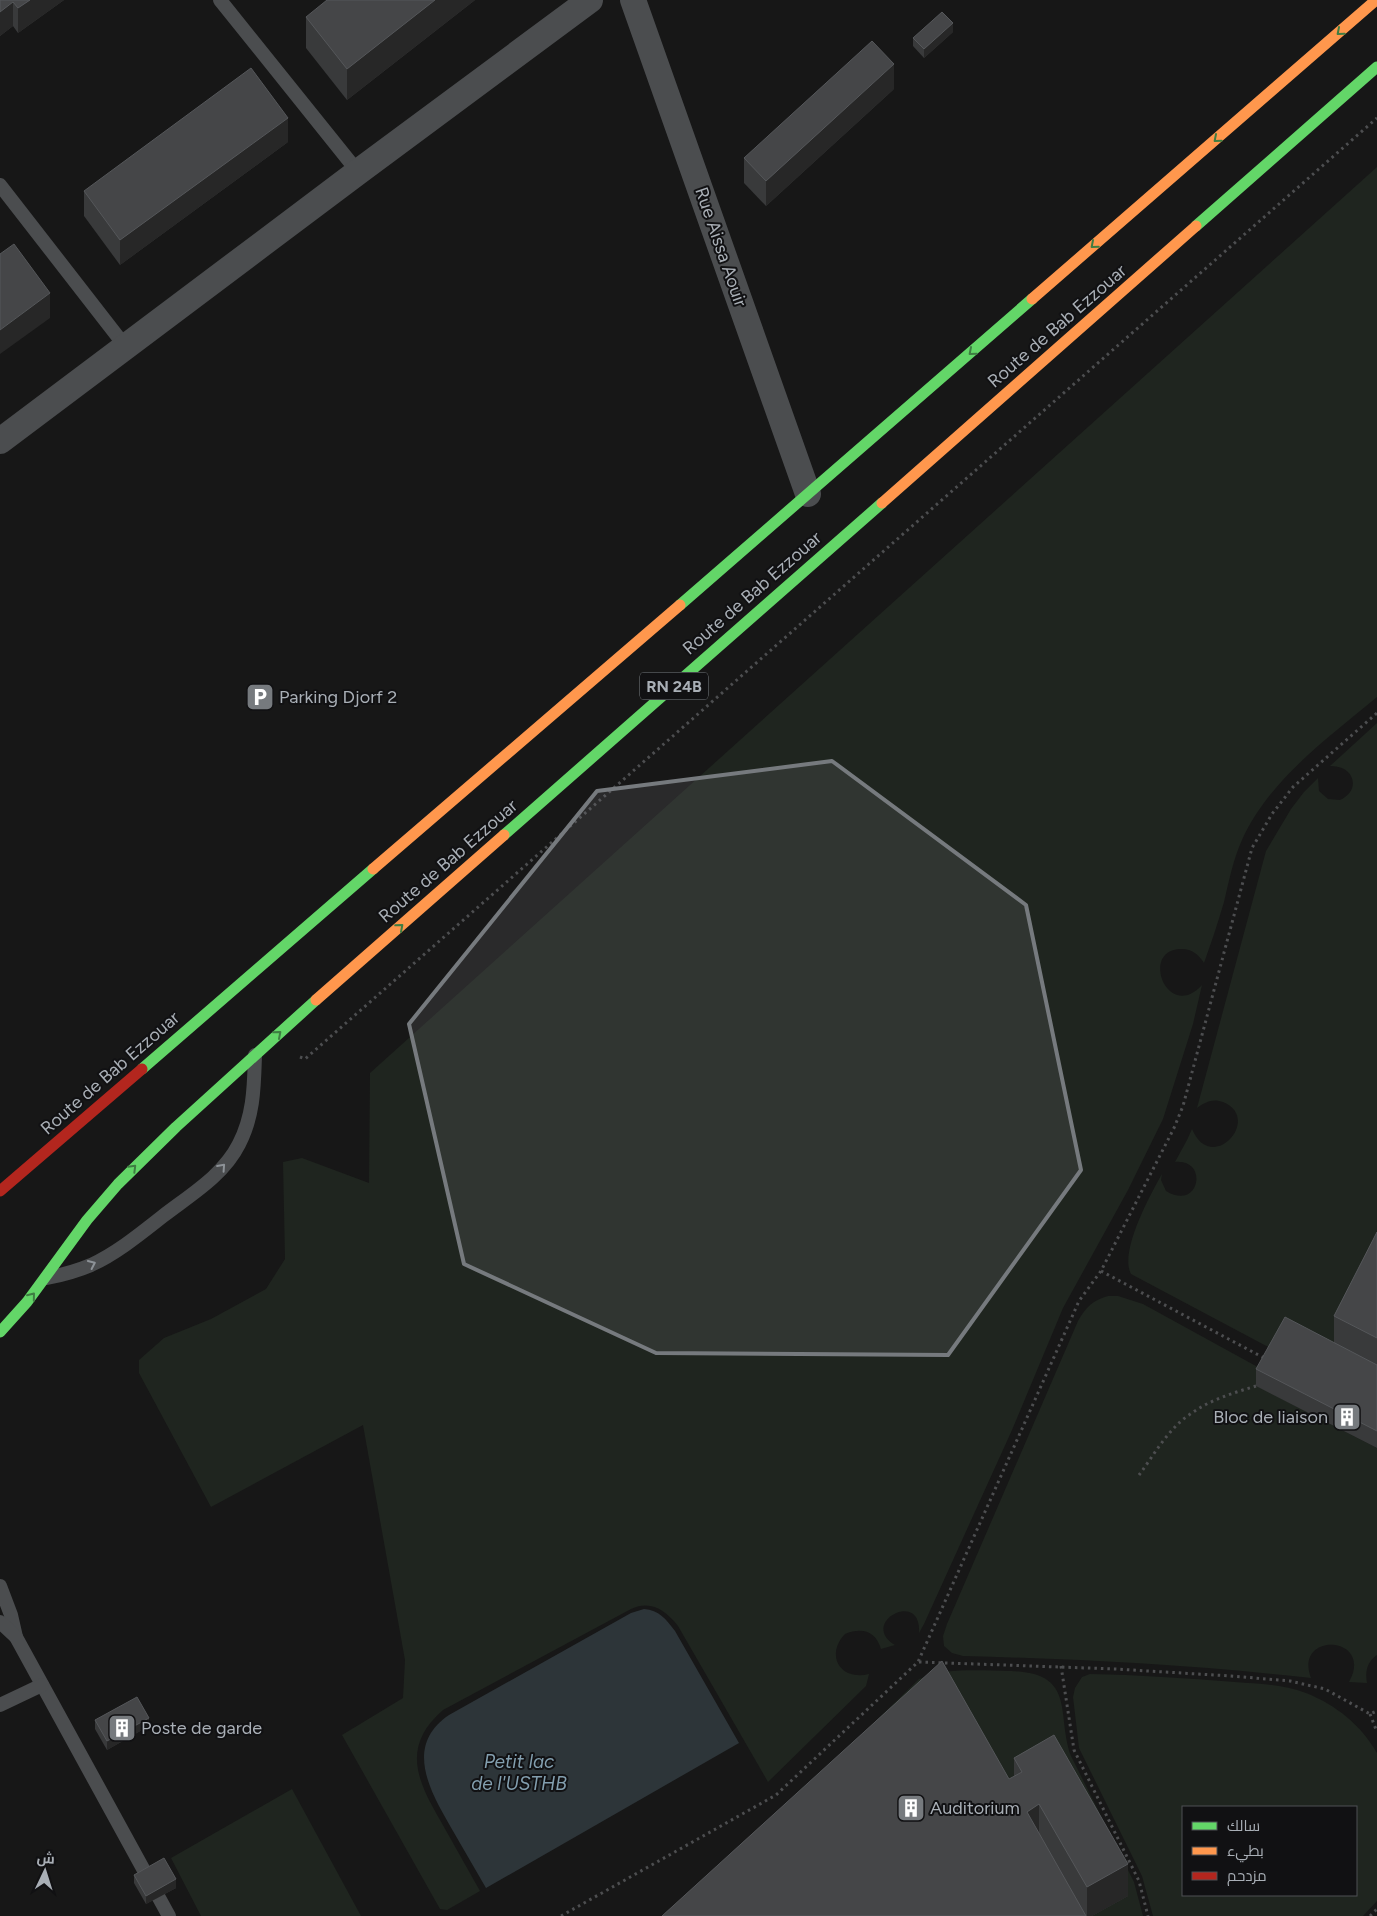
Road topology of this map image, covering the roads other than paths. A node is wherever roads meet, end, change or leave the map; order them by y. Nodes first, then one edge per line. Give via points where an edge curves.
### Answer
1 (220, 0) edge
2 (590, 0) edge
3 (633, 0) edge
4 (1376, 0) edge
5 (1377, 67) edge
6 (358, 172) junction
7 (0, 185) edge
8 (125, 346) junction
9 (0, 441) edge
10 (808, 494) junction
11 (255, 1054) junction
12 (0, 1191) edge
13 (46, 1278) junction
14 (0, 1332) edge
15 (0, 1586) edge
16 (0, 1622) edge
17 (16, 1637) junction
18 (42, 1684) junction
19 (0, 1704) edge
20 (169, 1916) edge

1 - 6 lane
2 - 6 street
3 - 10 street, Rue Aissa Aouir
4 -> 10 main road, Route de Bab Ezzouar
11 -> 5 main road, Route de Bab Ezzouar / RN 24B
6 - 8 street
7 - 8 lane
8 - 9 street
10 - 12 main road, Route de Bab Ezzouar
13 -> 11 main road, Route de Bab Ezzouar / RN 24B via 71,1241 131,1170
13 -> 11 lane via 83,1268 110,1255 212,1178 227,1163 248,1126 253,1105
14 -> 13 main road, Route de Bab Ezzouar / RN 24B
15 - 17 lane
16 - 17 lane
17 - 18 lane
18 - 19 lane
18 - 20 lane

